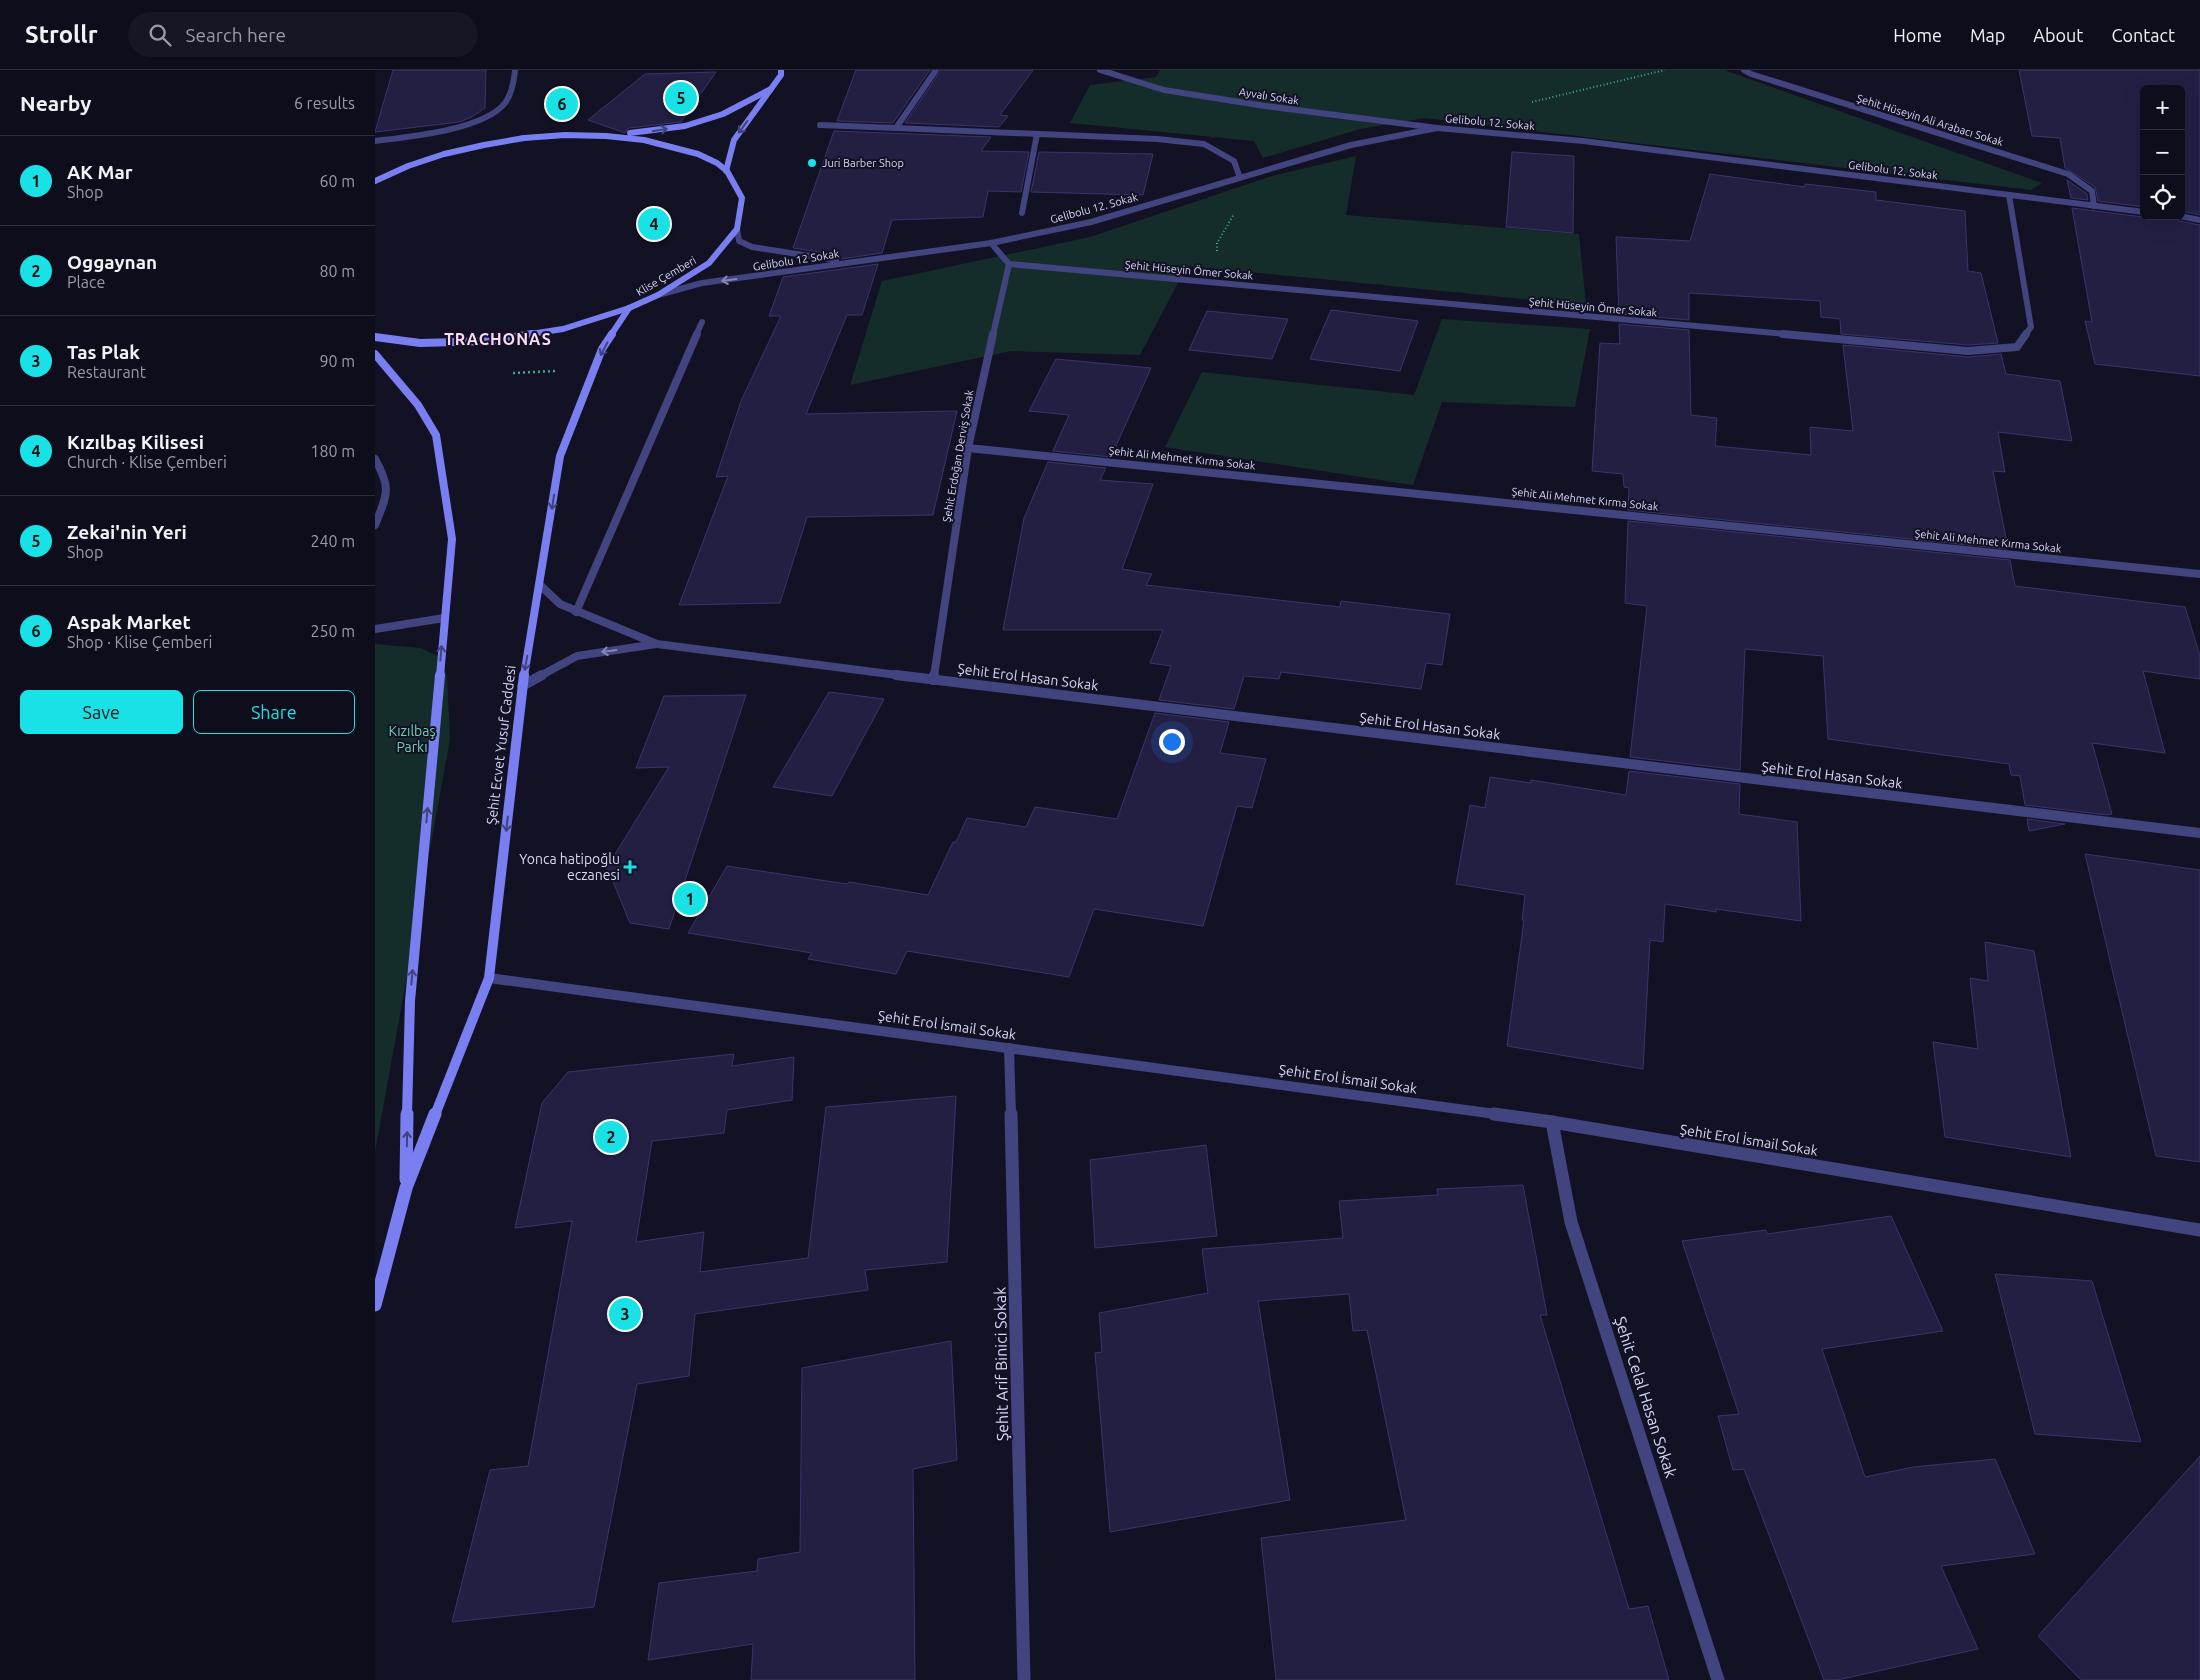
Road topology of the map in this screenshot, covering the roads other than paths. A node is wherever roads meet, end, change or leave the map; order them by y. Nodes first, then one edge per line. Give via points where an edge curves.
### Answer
1 (515, 70) edge
2 (781, 70) edge
3 (937, 70) edge
4 (1099, 70) edge
5 (1744, 70) edge
6 (771, 89) junction
7 (820, 125) dead end
8 (896, 128) junction
9 (1437, 128) junction
10 (1037, 134) junction
11 (611, 135) junction
12 (375, 141) edge
13 (726, 171) junction
14 (1240, 178) junction
15 (375, 181) edge
16 (2009, 195) junction
17 (2094, 206) junction
18 (2140, 212) edge
19 (1022, 213) dead end
20 (2185, 217) edge
21 (2200, 220) edge
22 (737, 229) junction
23 (991, 243) junction
24 (847, 262) junction
25 (1009, 264) junction
26 (658, 295) junction
27 (629, 308) junction
28 (702, 322) dead end
29 (375, 337) edge
30 (375, 354) edge
31 (968, 448) junction
32 (375, 458) edge
33 (384, 475) junction
34 (375, 476) edge
35 (375, 525) edge
36 (2200, 574) edge
37 (540, 584) junction
38 (576, 612) junction
39 (444, 618) junction
40 (375, 629) edge
41 (657, 644) junction
42 (933, 680) junction
43 (522, 686) junction
44 (2200, 833) edge
45 (489, 978) junction
46 (1009, 1048) junction
47 (1552, 1122) junction
48 (406, 1188) junction
49 (2200, 1230) edge
50 (375, 1305) edge
51 (1024, 1680) edge
52 (1718, 1680) edge

1 - 12 street via 505,104 484,120
2 - 6 main road
3 - 8 street
4 - 9 street, Ayvalı Sokak via 1164,90
5 - 17 street, Şehit Hüseyin Ali Arabacı Sokak via 2068,174 2092,191
11 -> 6 main road via 685,126 723,114
6 -> 13 main road via 734,140
7 - 8 street
8 - 10 street
9 - 14 street, Gelibolu 12. Sokak via 1351,145
9 - 16 street, Gelibolu 12. Sokak via 1583,141
10 - 14 street via 1204,144 1234,161
10 - 19 street
11 - 13 main road via 659,142 697,153
11 - 15 main road via 556,136 498,143 440,156
13 - 22 main road via 742,198
14 - 23 street, Gelibolu 12. Sokak via 1091,222
16 - 17 street, Gelibolu 12. Sokak
16 - 25 street, Şehit Hüseyin Ömer Sokak via 2031,327 2017,347 1968,351
17 - 18 street, Gelibolu 12. Sokak
20 - 21 street
22 - 24 street, Gelibolu 12 Sokak via 739,241 752,247
22 - 26 main road, Klise Çemberi via 709,263
23 - 24 street, Gelibolu 12. Sokak
23 - 25 street
24 -> 26 street, Gelibolu 12 Sokak via 702,283
25 - 31 street, Şehit Erdoğan Derviş Sokak
26 - 27 main road, Klise Çemberi
27 - 29 main road, Klise Çemberi via 563,329 491,341 420,343
27 -> 37 main road, Şehit Ecvet Yusuf Caddesi via 602,349 560,456
28 - 38 street
30 - 39 main road, Şehit Ecvet Yusuf Caddesi via 418,405 436,436 452,538
31 - 36 street, Şehit Ali Mehmet Kırma Sokak
31 - 42 street, Şehit Erdoğan Derviş Sokak
32 - 33 street
33 - 34 street
33 - 35 street via 387,495
37 - 38 street, Şehit Erol Hasan Sokak via 560,604
37 -> 43 main road, Şehit Ecvet Yusuf Caddesi
38 - 41 street, Şehit Erol Hasan Sokak
39 - 40 street
48 -> 39 main road, Şehit Ecvet Yusuf Caddesi via 410,1001
41 - 42 street, Şehit Erol Hasan Sokak
41 -> 43 street, Şehit Erol Hasan Sokak via 577,656
42 - 44 street, Şehit Erol Hasan Sokak
43 -> 45 main road, Şehit Ecvet Yusuf Caddesi
45 - 46 street, Şehit Erol İsmail Sokak
45 - 48 main road, Şehit Ecvet Yusuf Caddesi
46 - 47 street, Şehit Erol İsmail Sokak
46 - 51 street, Şehit Arif Binici Sokak
47 - 49 street, Şehit Erol İsmail Sokak
47 - 52 street, Şehit Celal Hasan Sokak via 1571,1222
48 - 50 main road, Şehit Ecvet Yusuf Caddesi

